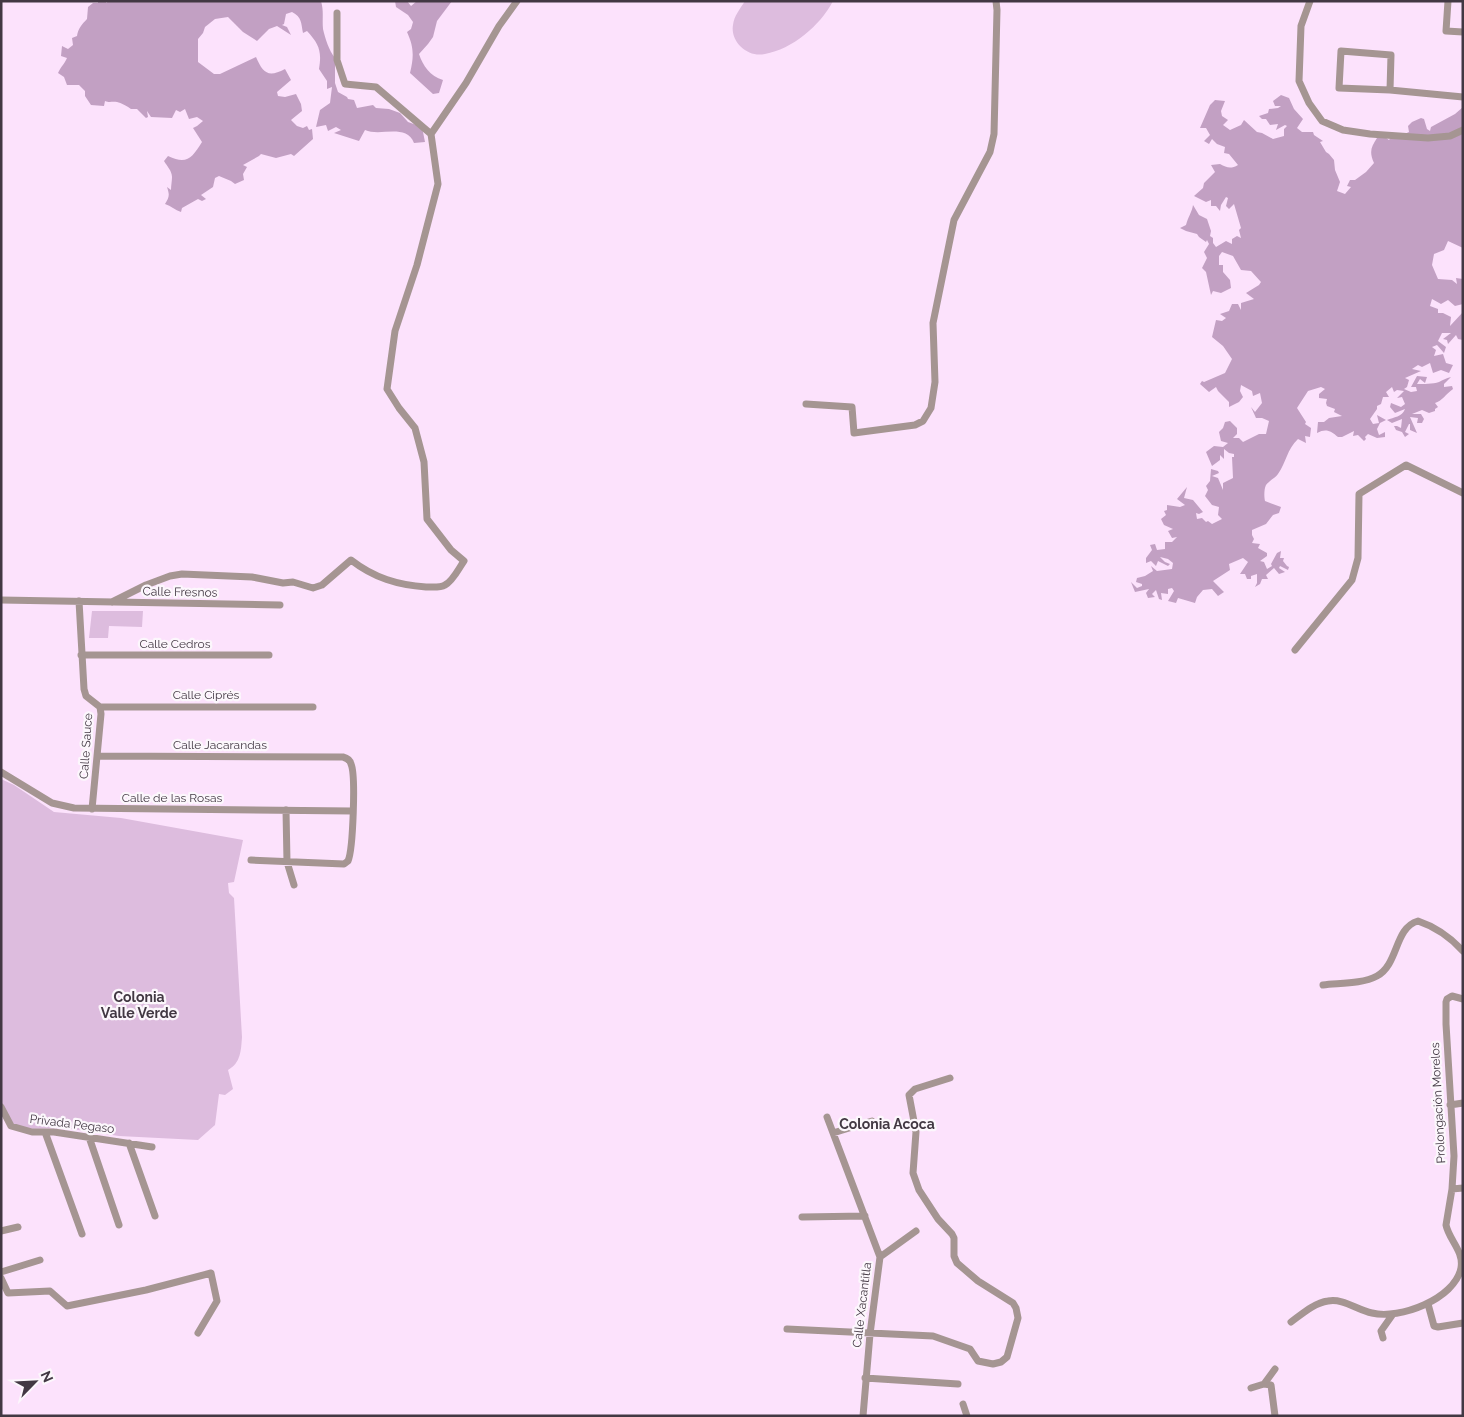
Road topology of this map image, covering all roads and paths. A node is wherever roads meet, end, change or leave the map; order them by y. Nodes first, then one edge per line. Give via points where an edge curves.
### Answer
1 (517, 1) edge
2 (996, 1) edge
3 (1310, 1) edge
4 (1448, 1) edge
5 (337, 13) dead end
6 (1463, 32) edge
7 (1390, 90) junction
8 (1463, 97) edge
9 (1463, 130) edge
10 (431, 134) junction
11 (806, 404) dead end
12 (1463, 493) edge
13 (1, 600) edge
14 (79, 601) junction
15 (112, 602) junction
16 (280, 605) dead end
17 (1295, 650) dead end
18 (81, 655) junction
19 (269, 655) dead end
20 (100, 706) junction
21 (313, 707) dead end
22 (97, 756) junction
23 (1, 772) edge
24 (92, 809) junction
25 (286, 810) junction
26 (352, 811) junction
27 (251, 860) dead end
28 (287, 862) junction
29 (294, 885) dead end
30 (1463, 952) edge
31 (1323, 985) dead end
32 (1463, 1000) edge
33 (950, 1078) dead end
34 (1463, 1103) edge
35 (1450, 1105) junction
36 (1, 1107) edge
37 (827, 1117) dead end
38 (872, 1121) dead end
39 (45, 1132) junction
40 (833, 1133) junction
41 (89, 1136) junction
42 (129, 1143) junction
43 (152, 1146) dead end
44 (1463, 1188) edge
45 (1452, 1189) junction
46 (155, 1216) dead end
47 (865, 1216) junction
48 (802, 1217) dead end
49 (118, 1225) dead end
50 (18, 1227) dead end
51 (1, 1231) edge
52 (916, 1231) dead end
53 (82, 1234) dead end
54 (880, 1257) junction
55 (40, 1260) dead end
56 (1, 1272) edge
57 (1, 1278) edge
58 (1428, 1304) junction
59 (1393, 1314) junction
60 (1291, 1322) dead end
61 (1463, 1323) edge
62 (787, 1329) dead end
63 (198, 1333) dead end
64 (870, 1334) junction
65 (1383, 1338) dead end
66 (1275, 1369) dead end
67 (865, 1378) junction
68 (958, 1384) dead end
69 (1264, 1384) junction
70 (1251, 1388) dead end
71 (963, 1404) dead end
72 (863, 1416) edge
73 (968, 1416) edge
74 (1275, 1416) edge

1 - 10 street
2 - 11 street via 994,134 990,152 954,220 934,323 935,382 931,408 924,421 915,425 854,433 852,408
3 - 9 street via 1302,26 1299,81 1322,121 1343,130 1428,138 1450,136
4 - 6 street via 1446,31
5 - 10 street via 337,60 345,84 376,87
7 - 7 street via 1391,55 1341,51 1339,88
7 - 8 street
10 - 15 street via 438,184 417,265 395,331 387,389 415,428 424,462 426,519 464,561 449,582 436,588 391,582 351,560 322,585 313,588 252,577 182,574 146,585
12 - 17 street via 1406,465 1359,494 1358,558 1352,580
13 - 14 street, Calle Fresnos
14 - 15 street, Calle Fresnos
14 - 18 street, Calle Sauce
15 - 16 street, Calle Fresnos
18 - 19 street, Calle Cedros
18 - 20 street, Calle Sauce via 86,696
20 - 21 street, Calle Ciprés
20 - 22 street, Calle Sauce
22 - 24 street, Calle Sauce
22 - 26 street, Calle Jacarandas via 343,757 349,760 352,768
23 - 24 street, Calle de las Rosas via 52,804
24 - 25 street, Calle de las Rosas
25 - 26 street, Calle de las Rosas
25 - 28 street
26 - 28 street via 350,859 344,864
27 - 28 street
28 - 29 street
30 - 31 street via 1440,930 1418,921 1406,927 1393,957 1378,975
32 - 35 street, Prolongación Morelos via 1452,996 1446,1002
33 - 64 street via 915,1089 909,1095 916,1132 913,1173 919,1190 954,1238 957,1262 1016,1308 1018,1318 1007,1357 1000,1362 984,1363 978,1361 970,1349 945,1339
34 - 35 street
35 - 45 street, Prolongación Morelos via 1454,1156
36 - 39 street, Privada Pegaso via 11,1126
37 - 40 street, Calle Xacantitla
38 - 40 street
39 - 41 street, Privada Pegaso
39 - 53 street
40 - 47 street, Calle Xacantitla
41 - 42 street, Privada Pegaso
41 - 49 street
42 - 43 street, Privada Pegaso
42 - 46 street
44 - 45 street
45 - 58 street, Prolongación Morelos via 1446,1225 1460,1254 1461,1268 1452,1286
47 - 48 street
47 - 54 street, Calle Xacantitla
50 - 51 street
52 - 54 street
54 - 64 street, Calle Xacantitla
55 - 56 street
57 - 63 street via 8,1293 50,1291 67,1306 212,1273 217,1301
58 - 59 street
58 - 61 street via 1434,1326
59 - 60 street via 1372,1314 1337,1301 1328,1301
59 - 65 street via 1381,1331
62 - 64 street
64 - 67 street, Calle Xacantitla
66 - 69 street
67 - 68 street
67 - 72 street, Calle Xacantitla
69 - 70 street
69 - 74 street via 1271,1385
71 - 73 street

